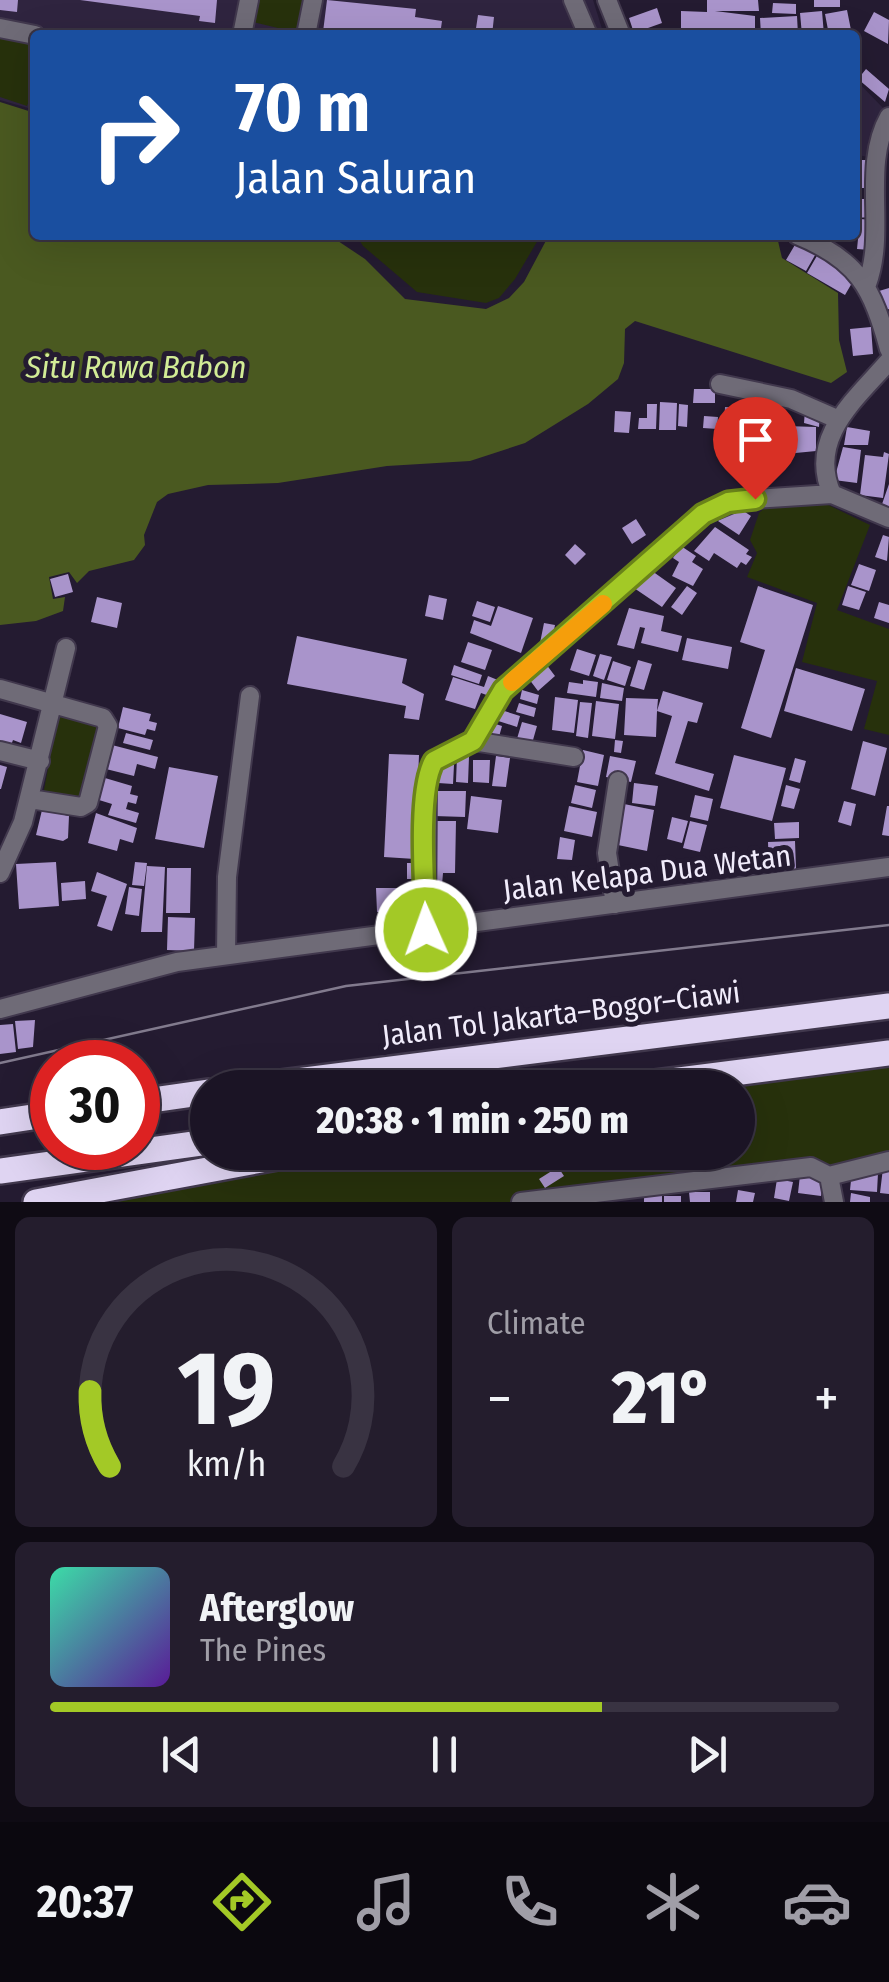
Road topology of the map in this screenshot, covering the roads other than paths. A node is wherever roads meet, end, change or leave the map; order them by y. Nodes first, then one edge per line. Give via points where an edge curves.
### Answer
1 (249, 0) edge
2 (313, 0) edge
3 (573, 0) edge
4 (607, 0) edge
5 (0, 28) edge
6 (247, 30) edge
7 (307, 30) edge
8 (586, 30) edge
9 (619, 30) edge
10 (30, 34) edge
11 (889, 117) edge
12 (808, 240) edge
13 (867, 284) junction
14 (889, 349) edge
15 (889, 361) edge
16 (720, 384) dead end
17 (837, 420) junction
18 (757, 435) dead end
19 (832, 494) junction
20 (755, 499) junction
21 (889, 518) edge
22 (66, 648) dead end
23 (0, 689) edge
24 (250, 696) dead end
25 (56, 704) junction
26 (473, 741) junction
27 (0, 752) edge
28 (574, 757) dead end
29 (40, 760) junction
30 (618, 781) dead end
31 (30, 799) junction
32 (889, 867) edge
33 (0, 873) edge
34 (614, 904) junction
35 (426, 930) junction
36 (226, 956) junction
37 (889, 1006) edge
38 (0, 1010) edge
39 (889, 1053) edge
40 (382, 1070) edge
41 (755, 1070) edge
42 (190, 1095) edge
43 (160, 1099) edge
44 (30, 1117) edge
45 (0, 1122) edge
46 (190, 1144) edge
47 (889, 1160) edge
48 (0, 1170) edge
49 (208, 1170) edge
50 (829, 1176) junction
51 (36, 1202) edge
52 (521, 1202) edge
53 (834, 1202) edge

1 - 6 street
2 - 7 street
3 - 8 street
4 - 9 street
5 - 10 street
11 - 13 street via 879,144 876,253
12 - 13 street via 840,256
13 - 14 street
15 - 17 street
16 - 17 street via 791,399
17 - 19 street via 826,457
18 - 20 street
19 - 20 street
19 - 21 street
20 - 26 street via 728,502 690,525 503,690
22 - 25 street
23 - 25 street
24 - 36 street via 227,878
25 - 29 street
25 - 31 street via 107,720 104,749 85,806
26 - 28 street
26 - 35 street via 428,771
27 - 29 street
29 - 31 street
30 - 34 street via 608,852
31 - 33 street
32 - 34 street, Jalan Kelapa Dua Wetan
34 - 35 street, Jalan Kelapa Dua Wetan
35 - 36 street, Jalan Kelapa Dua Wetan
36 - 38 street, Jalan Kelapa Dua Wetan via 136,971
37 - 40 highway, Jalan Tol Jakarta–Bogor–Ciawi
39 - 41 highway
42 - 43 highway
44 - 45 highway
46 - 48 highway
47 - 50 street
49 - 51 highway
50 - 52 street via 800,1167
50 - 53 street

